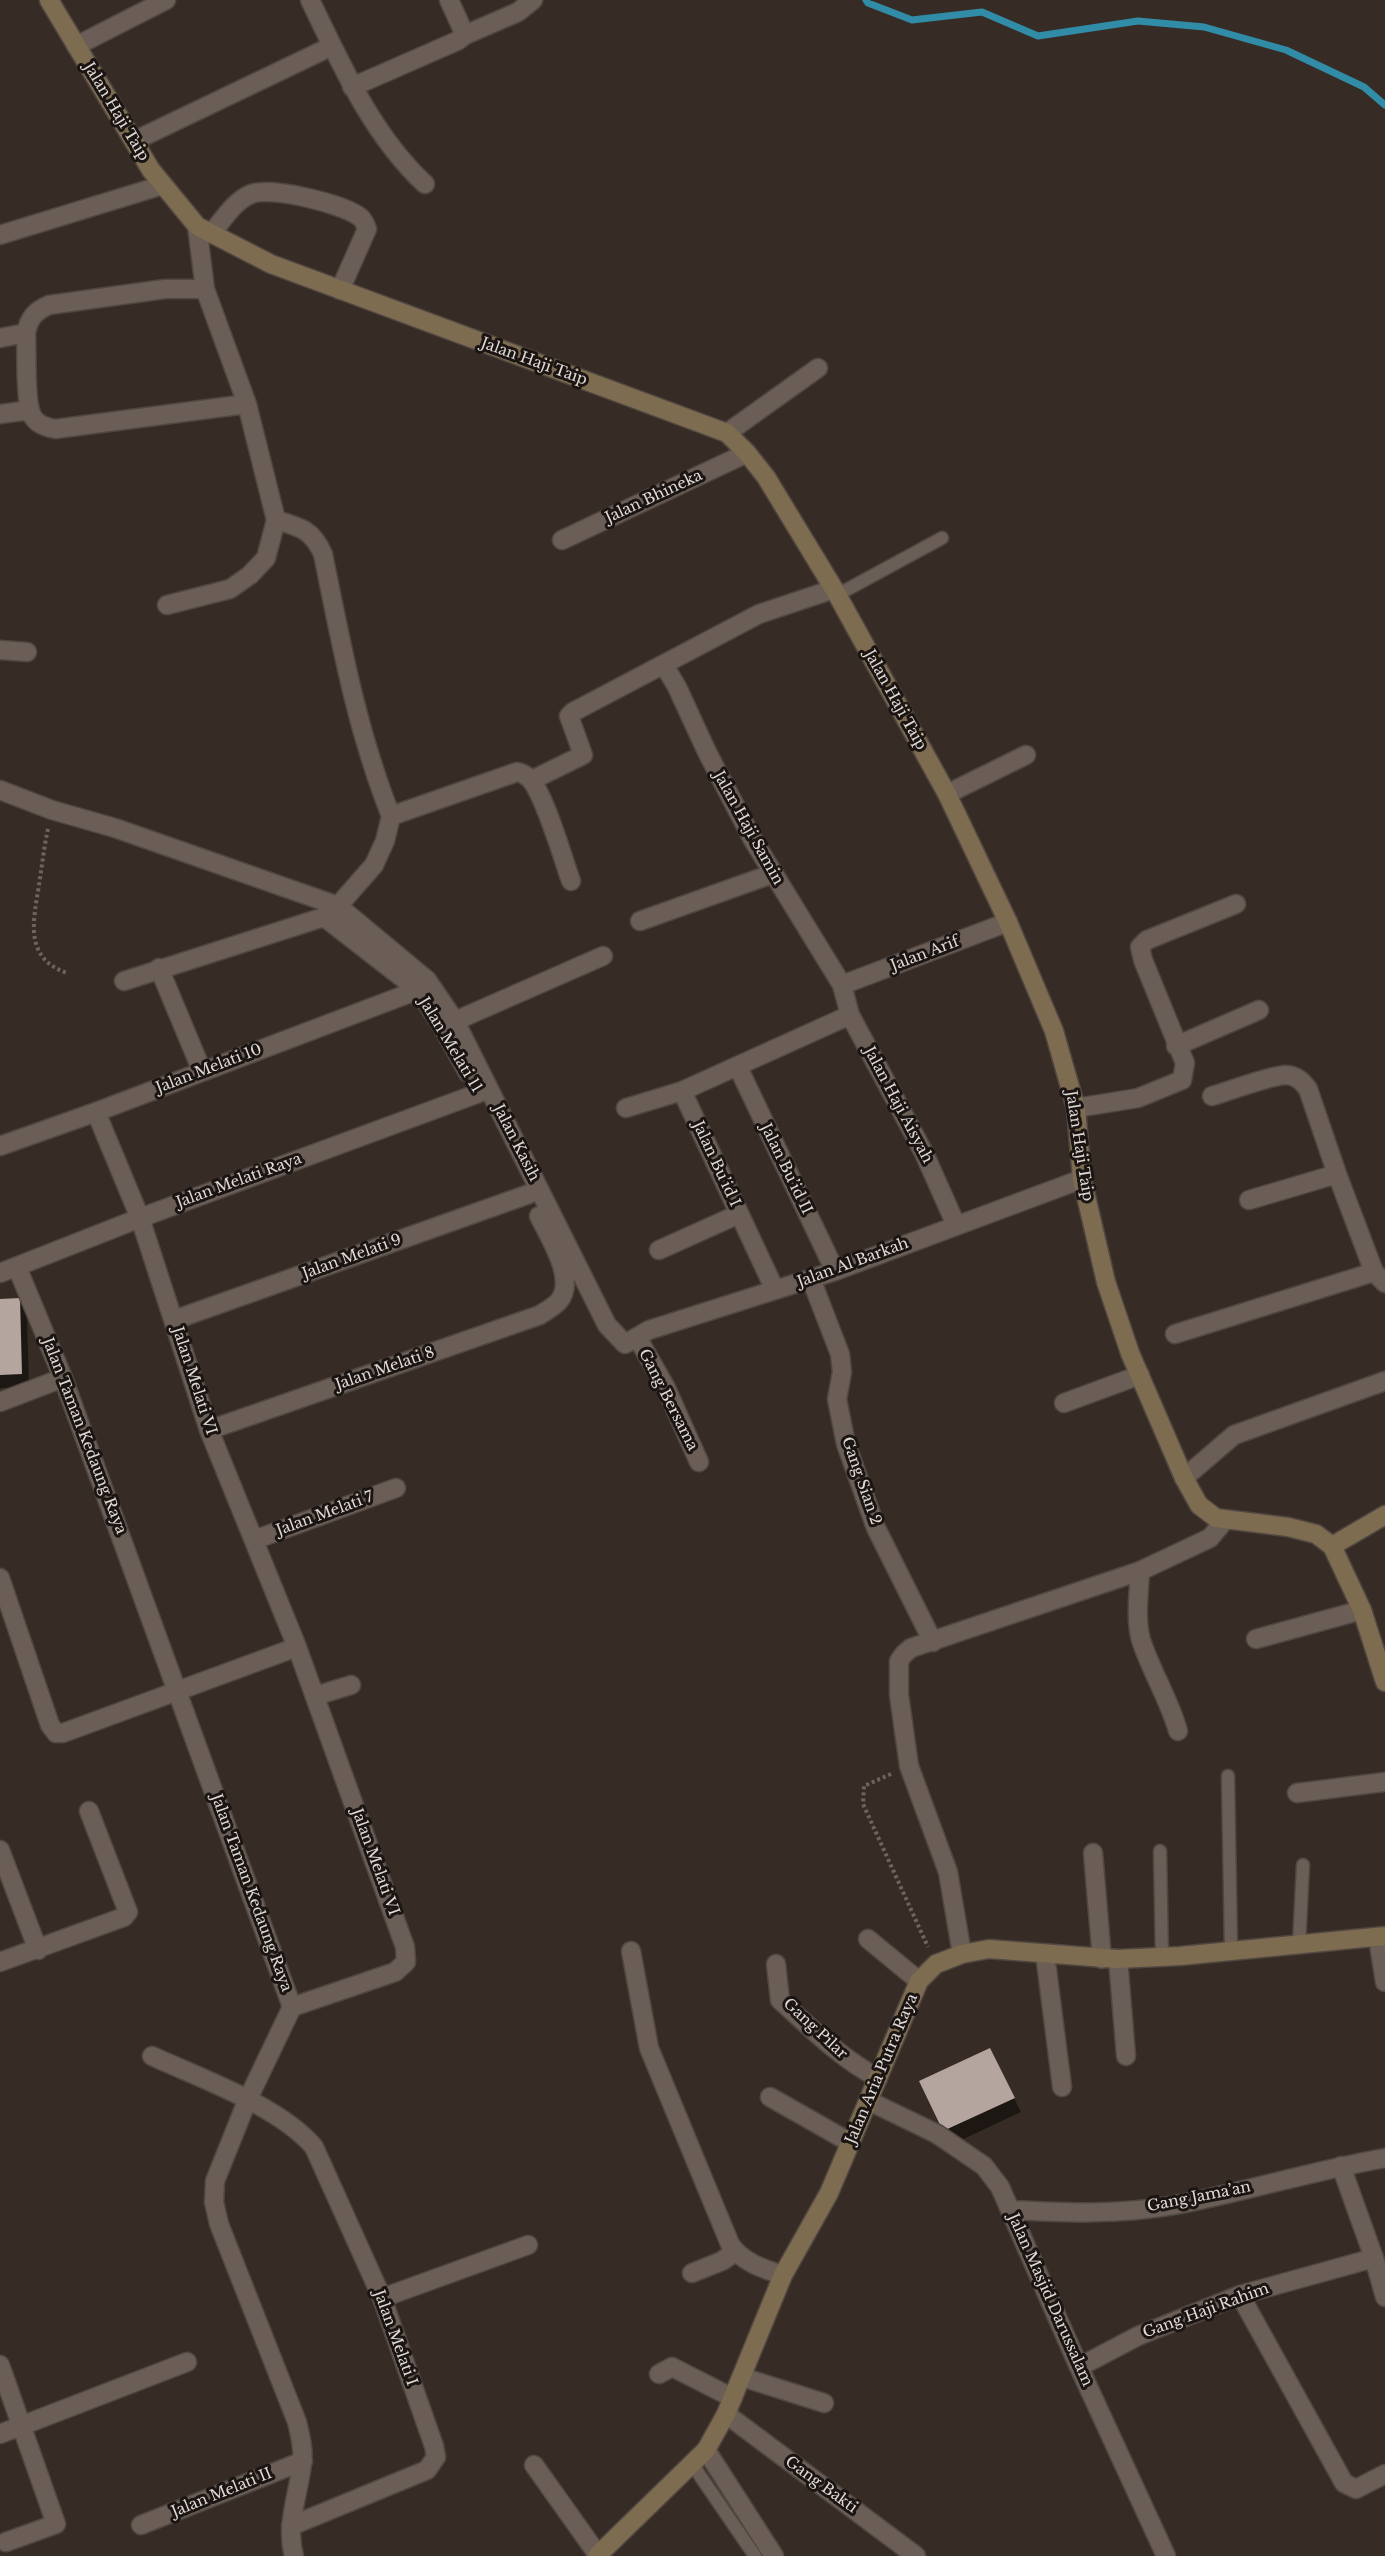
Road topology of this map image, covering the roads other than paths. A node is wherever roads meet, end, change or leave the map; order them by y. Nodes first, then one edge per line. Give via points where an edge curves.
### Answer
1 (49, 0) edge
2 (166, 0) edge
3 (310, 0) edge
4 (449, 0) edge
5 (533, 0) edge
6 (465, 35) junction
7 (76, 46) junction
8 (332, 46) junction
9 (352, 87) junction
10 (134, 141) junction
11 (425, 184) dead end
12 (163, 185) junction
13 (204, 230) junction
14 (0, 235) edge
15 (205, 289) junction
16 (340, 290) junction
17 (26, 333) junction
18 (0, 338) edge
19 (818, 368) dead end
20 (247, 404) junction
21 (30, 410) junction
22 (0, 414) edge
23 (727, 433) junction
24 (747, 453) junction
25 (276, 520) junction
26 (942, 538) dead end
27 (562, 540) dead end
28 (836, 592) junction
29 (167, 605) dead end
30 (0, 650) edge
31 (27, 652) dead end
32 (664, 665) junction
33 (1026, 755) dead end
34 (532, 780) junction
35 (0, 790) edge
36 (946, 794) junction
37 (391, 816) junction
38 (772, 874) junction
39 (571, 881) dead end
40 (1236, 904) dead end
41 (338, 906) junction
42 (640, 921) dead end
43 (1008, 922) junction
44 (603, 956) dead end
45 (159, 968) junction
46 (124, 981) dead end
47 (842, 985) junction
48 (418, 990) junction
49 (1259, 1010) dead end
50 (850, 1015) junction
51 (455, 1021) junction
52 (1176, 1046) junction
53 (738, 1067) junction
54 (202, 1071) junction
55 (682, 1091) junction
56 (479, 1093) junction
57 (1212, 1096) dead end
58 (626, 1108) dead end
59 (1076, 1108) junction
60 (96, 1112) junction
61 (0, 1146) edge
62 (1337, 1174) junction
63 (1082, 1179) junction
64 (529, 1194) junction
65 (1249, 1200) dead end
66 (740, 1214) junction
67 (140, 1218) junction
68 (956, 1225) junction
69 (659, 1250) dead end
70 (9, 1270) edge
71 (836, 1271) junction
72 (1379, 1278) edge
73 (811, 1279) junction
74 (775, 1290) junction
75 (559, 1302) joint
76 (174, 1320) junction
77 (1175, 1334) dead end
78 (631, 1341) junction
79 (1140, 1375) junction
80 (63, 1378) junction
81 (1385, 1381) edge
82 (0, 1402) edge
83 (1064, 1403) dead end
84 (209, 1430) junction
85 (699, 1462) dead end
86 (1184, 1478) junction
87 (396, 1488) dead end
88 (1385, 1515) edge
89 (1225, 1520) junction
90 (254, 1540) junction
91 (1332, 1546) junction
92 (1140, 1571) junction
93 (0, 1578) edge
94 (1362, 1610) junction
95 (1256, 1639) dead end
96 (933, 1642) junction
97 (297, 1647) junction
98 (1385, 1682) edge
99 (351, 1685) dead end
100 (179, 1692) junction
101 (315, 1696) junction
102 (1178, 1731) dead end
103 (1228, 1776) dead end
104 (1385, 1782) edge
105 (1297, 1793) dead end
106 (89, 1810) dead end
107 (0, 1850) edge
108 (1160, 1851) dead end
109 (1093, 1853) dead end
110 (1303, 1865) dead end
111 (1382, 1937) edge
112 (868, 1939) dead end
113 (1299, 1945) junction
114 (38, 1950) junction
115 (631, 1951) dead end
116 (1231, 1951) junction
117 (962, 1954) junction
118 (1045, 1954) junction
119 (1162, 1957) junction
120 (1110, 1959) junction
121 (0, 1962) edge
122 (776, 1964) dead end
123 (920, 1981) junction
124 (1385, 1982) edge
125 (292, 2007) junction
126 (1126, 2055) dead end
127 (152, 2056) dead end
128 (878, 2078) junction
129 (1062, 2087) dead end
130 (770, 2097) dead end
131 (247, 2101) junction
132 (869, 2101) junction
133 (851, 2143) junction
134 (1385, 2158) edge
135 (1341, 2166) junction
136 (1011, 2210) junction
137 (528, 2245) dead end
138 (735, 2252) junction
139 (1374, 2258) junction
140 (692, 2273) dead end
141 (783, 2275) junction
142 (1240, 2295) junction
143 (1385, 2297) edge
144 (382, 2298) junction
145 (187, 2362) dead end
146 (0, 2365) edge
147 (1078, 2367) junction
148 (659, 2374) dead end
149 (742, 2377) junction
150 (824, 2403) dead end
151 (730, 2406) junction
152 (21, 2426) junction
153 (0, 2434) edge
154 (706, 2450) junction
155 (303, 2461) junction
156 (692, 2464) junction
157 (534, 2465) dead end
158 (1385, 2474) edge
159 (141, 2525) dead end
160 (291, 2526) junction
161 (6, 2542) dead end
162 (294, 2556) edge
163 (598, 2556) edge
164 (755, 2556) edge
165 (774, 2556) edge
166 (916, 2556) edge
167 (1166, 2556) edge

1 - 7 street, Jalan Haji Taip
2 - 7 street
3 - 8 street
4 - 6 street
5 - 6 street via 518,12
6 - 9 street
7 - 10 street, Jalan Haji Taip
8 - 9 street
8 - 10 street
9 - 11 street via 405,165
10 - 12 street, Jalan Haji Taip
12 - 13 street, Jalan Haji Taip
12 - 14 street
13 - 15 street
13 - 16 street, Jalan Haji Taip via 270,264
13 - 16 street via 241,200 263,192 311,198 359,216 367,229
15 - 17 street via 165,289 49,305 34,314
15 - 20 street
16 - 23 street, Jalan Haji Taip
17 - 18 street
17 - 21 street
19 - 23 street
20 - 21 street via 55,429 39,424
20 - 25 street
21 - 22 street
23 - 24 street, Jalan Haji Taip
24 - 27 street, Jalan Bhineka
24 - 28 street, Jalan Haji Taip via 766,477
25 - 29 street via 266,558 250,575 230,589
25 - 37 street via 310,533 324,554 353,699 374,775
26 - 28 lane
28 - 32 street via 759,614
28 - 36 street, Jalan Haji Taip
30 - 31 street
32 - 34 street via 573,712 569,716 583,755
32 - 38 street, Jalan Haji Samin
33 - 36 street
34 - 37 street via 517,772
34 - 39 street
35 - 41 street
36 - 43 street, Jalan Haji Taip
37 - 41 street via 374,865
38 - 42 street
38 - 47 street, Jalan Haji Samin
40 - 52 street via 1147,940 1140,947
41 - 51 street, Jalan Kasih via 428,980
43 - 47 street, Jalan Arif
43 - 59 street, Jalan Haji Taip via 1054,1031
44 - 51 street
45 - 46 street, Jalan Melati 11
45 - 48 street, Jalan Melati 11 via 324,917
45 - 54 street
47 - 50 street, Jalan Haji Aisyah
48 - 54 street, Jalan Melati 10
48 - 56 street, Jalan Melati 11
49 - 52 street
50 - 53 street
50 - 68 street, Jalan Haji Aisyah via 924,1153
51 - 78 street, Jalan Kasih via 607,1325
52 - 59 street via 1185,1070 1179,1083 1138,1098
53 - 55 street
53 - 71 street, Jalan Bu’id II
54 - 60 street, Jalan Melati 10
55 - 58 street
55 - 66 street, Jalan Bu’id I
56 - 64 street, Jalan Melati 11
56 - 67 street, Jalan Melati Raya
57 - 62 street via 1284,1075 1299,1078 1308,1089
59 - 63 street, Jalan Haji Taip
60 - 61 street, Jalan Melati 10
60 - 67 street, Jalan Melati VI
62 - 65 street
62 - 72 street
63 - 68 street, Jalan Al Barkah
63 - 79 street, Jalan Haji Taip via 1106,1282
64 - 75 street, Jalan Melati 11 via 564,1270 564,1294
64 - 76 street, Jalan Melati 9
66 - 69 street
66 - 74 street, Jalan Bu’id I
67 - 70 street, Jalan Melati Raya
67 - 76 street, Jalan Melati VI
68 - 71 street, Jalan Al Barkah
70 - 80 street, Jalan Taman Kedaung Raya
71 - 73 street, Jalan Al Barkah
72 - 77 street
73 - 74 street, Jalan Al Barkah
73 - 96 street, Gang Sian 2 via 840,1354 842,1372 837,1399 846,1444 876,1528
74 - 78 street, Jalan Al Barkah via 650,1330
75 - 84 street, Jalan Melati 8 via 540,1315
76 - 84 street, Jalan Melati VI
78 - 85 street, Gang Bersama via 666,1388
79 - 83 street
79 - 86 street, Jalan Haji Taip
80 - 82 street
80 - 100 street, Jalan Taman Kedaung Raya
81 - 86 street via 1234,1435
84 - 90 street, Jalan Melati VI
86 - 89 street, Jalan Haji Taip via 1199,1505
87 - 90 street, Jalan Melati 7
88 - 91 street
89 - 91 street, Jalan Haji Taip via 1288,1527 1316,1534
89 - 92 street via 1210,1538
90 - 97 street, Jalan Melati VI
91 - 94 street
92 - 96 street
92 - 102 street via 1141,1640
93 - 100 street via 56,1733
94 - 95 street
94 - 98 street
96 - 117 street via 911,1648 899,1661 899,1695 909,1766 948,1872
97 - 100 street
97 - 101 street, Jalan Melati VI
99 - 101 street
100 - 125 street, Jalan Taman Kedaung Raya
101 - 125 street, Jalan Melati VI via 391,1904 406,1962 395,1972
103 - 116 lane
104 - 105 street
106 - 114 street via 128,1912 124,1917
107 - 114 street
108 - 119 lane
109 - 120 street
110 - 113 lane
111 - 113 street, Jalan Aria Putra Raya
111 - 124 street
112 - 123 street
113 - 116 street, Jalan Aria Putra Raya
114 - 121 street
115 - 138 street via 650,2048
116 - 119 street, Jalan Aria Putra Raya
117 - 118 street, Jalan Aria Putra Raya via 989,1949
117 - 123 street, Jalan Aria Putra Raya via 936,1964
118 - 120 street, Jalan Aria Putra Raya
118 - 129 street
119 - 120 street, Jalan Aria Putra Raya
120 - 126 street
122 - 128 street, Gang Pilar via 780,2001 838,2053
123 - 128 street, Jalan Aria Putra Raya
125 - 131 street, Jalan Taman Kedaung Raya
127 - 131 street, Jalan Melati I
128 - 132 street, Jalan Aria Putra Raya
130 - 133 street
131 - 144 street, Jalan Melati I via 288,2123 314,2147
131 - 155 street, Jalan Taman Kedaung Raya via 215,2181 214,2202 219,2224 297,2422
132 - 133 street, Jalan Aria Putra Raya
132 - 136 street, Jalan Masjid Darussalam via 937,2134 984,2166
133 - 141 street, Jalan Aria Putra Raya
134 - 135 street, Gang Jama’an
135 - 136 street, Gang Jama’an via 1174,2205 1089,2215
135 - 139 street
136 - 147 street, Jalan Masjid Darussalam
137 - 144 street
138 - 140 street
138 - 141 street via 760,2268
139 - 142 street, Gang Haji Rahim
139 - 143 street
141 - 149 street, Jalan Aria Putra Raya
142 - 147 street, Gang Haji Rahim via 1138,2336
142 - 158 street via 1344,2483 1356,2489
144 - 160 street, Jalan Melati I via 436,2457 428,2470
145 - 152 street
146 - 152 street
147 - 167 street, Jalan Masjid Darussalam
148 - 151 street, Gang Bakti via 672,2367
149 - 150 street
149 - 151 street, Jalan Aria Putra Raya
151 - 154 street, Jalan Aria Putra Raya
151 - 166 street, Gang Bakti
152 - 153 street
152 - 161 street via 56,2524
154 - 156 street, Jalan Aria Putra Raya
154 - 165 street
155 - 159 street, Jalan Melati II
155 - 160 street, Jalan Taman Kedaung Raya
156 - 163 street, Jalan Aria Putra Raya
156 - 164 lane
157 - 163 street
160 - 162 street, Jalan Taman Kedaung Raya

